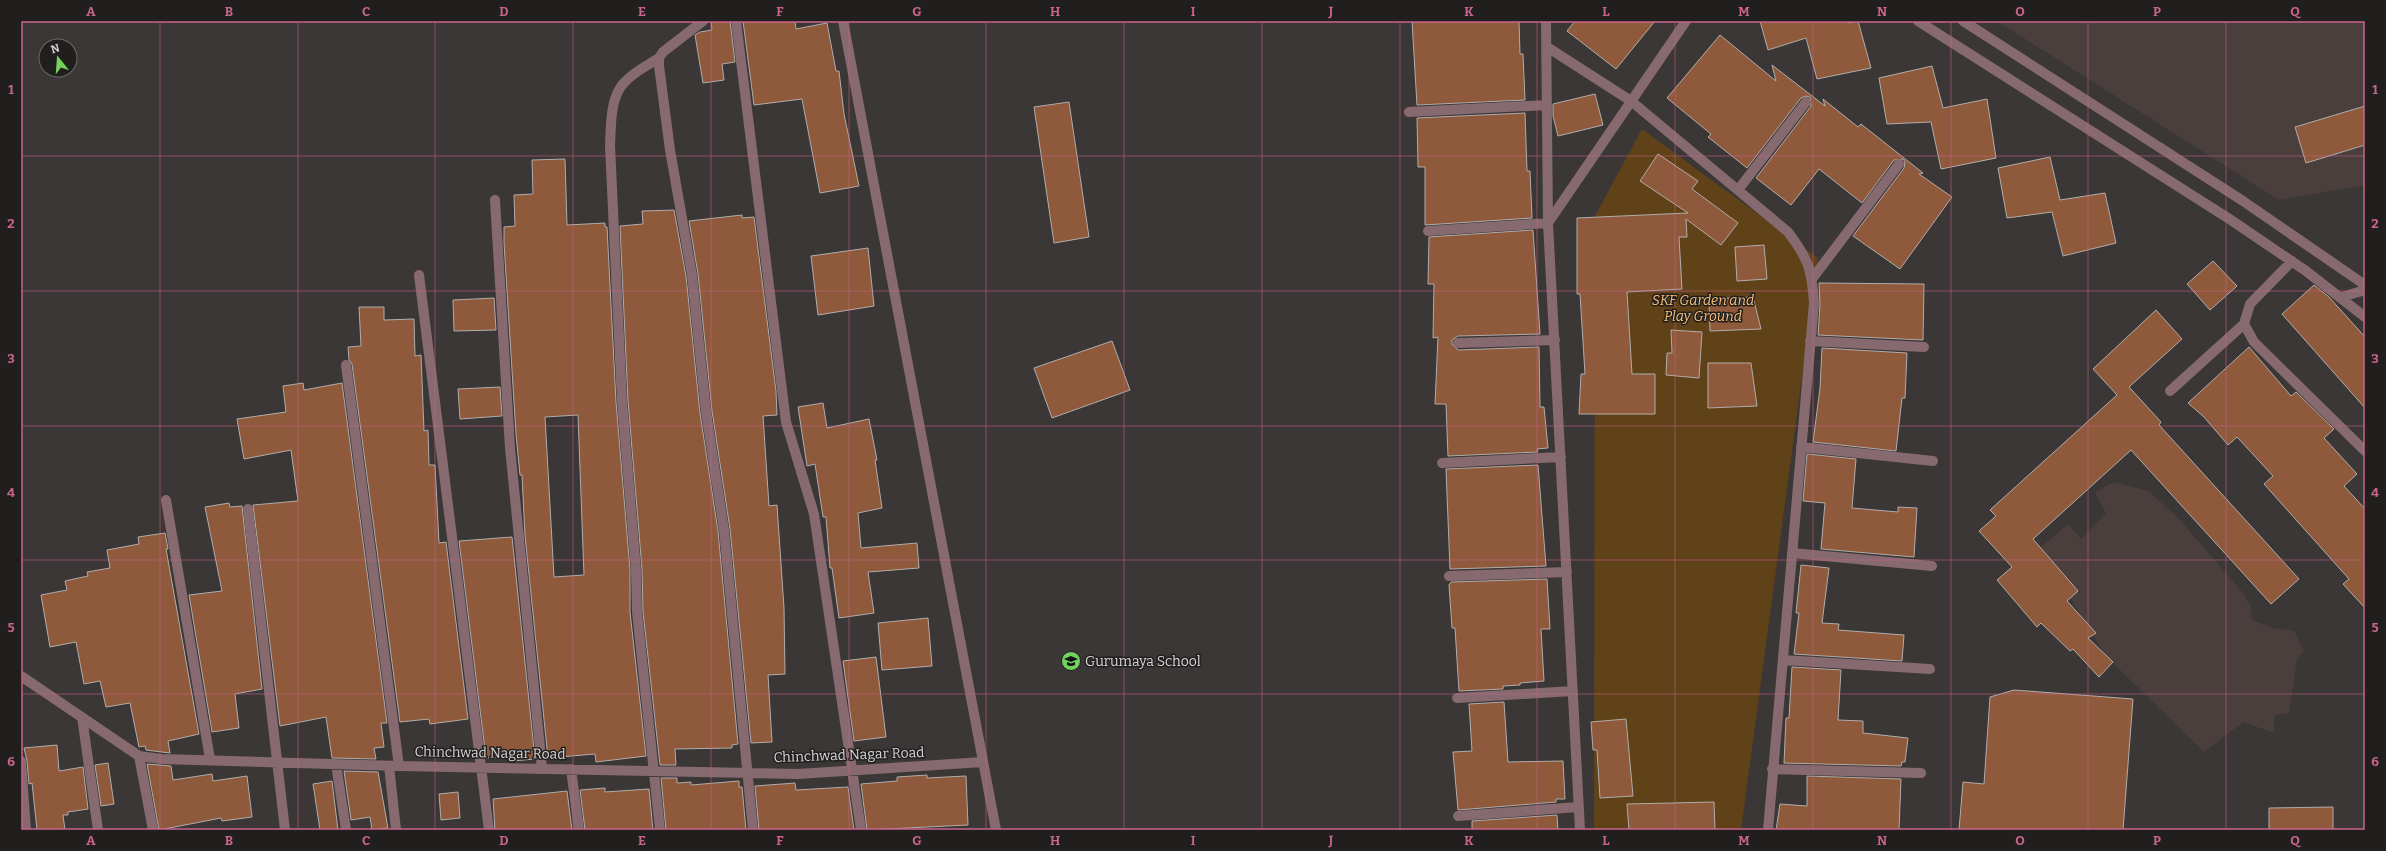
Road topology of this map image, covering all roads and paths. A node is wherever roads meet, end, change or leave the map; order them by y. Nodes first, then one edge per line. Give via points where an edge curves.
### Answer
1 (703, 21) edge
2 (736, 21) edge
3 (843, 21) edge
4 (1546, 21) edge
5 (1686, 21) edge
6 (1918, 21) edge
7 (1963, 21) edge
8 (1547, 47) junction
9 (659, 58) junction
10 (1631, 101) junction
11 (1806, 102) dead end
12 (1547, 105) junction
13 (1409, 112) dead end
14 (1899, 164) dead end
15 (1738, 190) junction
16 (495, 200) dead end
17 (1548, 223) junction
18 (1428, 231) dead end
19 (2292, 261) junction
20 (419, 274) dead end
21 (1812, 279) junction
22 (2365, 285) edge
23 (2365, 290) edge
24 (2342, 297) junction
25 (2365, 317) edge
26 (2244, 324) junction
27 (1555, 340) junction
28 (1810, 342) junction
29 (1458, 343) dead end
30 (1924, 347) dead end
31 (346, 365) dead end
32 (2170, 391) dead end
33 (1801, 447) junction
34 (2365, 451) edge
35 (1561, 457) junction
36 (1932, 461) dead end
37 (1442, 463) dead end
38 (166, 500) dead end
39 (248, 509) dead end
40 (1792, 553) junction
41 (1932, 566) dead end
42 (1567, 572) junction
43 (1449, 576) dead end
44 (1783, 660) junction
45 (1930, 669) dead end
46 (21, 676) edge
47 (1573, 691) junction
48 (1457, 698) dead end
49 (82, 717) junction
50 (139, 756) junction
51 (210, 759) junction
52 (21, 761) edge
53 (278, 762) junction
54 (983, 762) junction
55 (336, 764) junction
56 (394, 766) junction
57 (481, 766) junction
58 (542, 768) junction
59 (571, 768) junction
60 (1772, 769) junction
61 (853, 770) junction
62 (654, 771) junction
63 (747, 772) junction
64 (1921, 772) dead end
65 (1578, 807) junction
66 (1458, 816) dead end
67 (26, 830) edge
68 (98, 830) edge
69 (153, 830) edge
70 (285, 830) edge
71 (346, 830) edge
72 (396, 830) edge
73 (489, 830) edge
74 (579, 830) edge
75 (660, 830) edge
76 (753, 830) edge
77 (861, 830) edge
78 (996, 830) edge
79 (1580, 830) edge
80 (1768, 830) edge

1 - 9 street via 662,52
2 - 61 street via 786,422 814,514
3 - 54 street
4 - 8 street
5 - 10 street
6 - 19 street via 2129,153
7 - 22 street via 2237,197
8 - 10 street
8 - 12 street
9 - 62 street via 620,87 611,124 610,146 622,401 637,612
9 - 63 street via 670,150 692,274 706,412 724,530
10 - 15 street
10 - 17 street
11 - 15 street
12 - 13 street
12 - 17 street
14 - 21 street
15 - 21 street via 1788,232 1804,253
16 - 58 street via 510,448
17 - 18 street
17 - 27 street
19 - 24 street
19 - 26 street via 2250,304
20 - 57 street
21 - 28 street via 1814,303
23 - 24 street
24 - 25 street
26 - 32 street
26 - 34 street via 2254,342
27 - 29 street
27 - 35 street
28 - 30 street
28 - 33 street
31 - 56 street
33 - 36 street
33 - 40 street
35 - 37 street
35 - 42 street
38 - 51 street
39 - 53 street
40 - 41 street
40 - 44 street
42 - 43 street
42 - 47 street
44 - 45 street
44 - 60 street
46 - 49 street, Chinchwad Nagar Road
47 - 48 street
47 - 65 street
49 - 50 street, Chinchwad Nagar Road
49 - 68 street
50 - 51 street, Chinchwad Nagar Road via 161,759
50 - 69 street
51 - 53 street, Chinchwad Nagar Road
52 - 67 street
53 - 55 street, Chinchwad Nagar Road
53 - 70 street
54 - 61 street, Chinchwad Nagar Road
54 - 78 street
55 - 56 street, Chinchwad Nagar Road
55 - 71 street
56 - 57 street, Chinchwad Nagar Road
56 - 72 street
57 - 58 street, Chinchwad Nagar Road
57 - 73 street
58 - 59 street, Chinchwad Nagar Road
59 - 62 street, Chinchwad Nagar Road
59 - 74 street
60 - 64 street
60 - 80 street
61 - 63 street, Chinchwad Nagar Road via 798,774
61 - 77 street
62 - 63 street, Chinchwad Nagar Road
62 - 75 street
63 - 76 street
65 - 66 street
65 - 79 street

